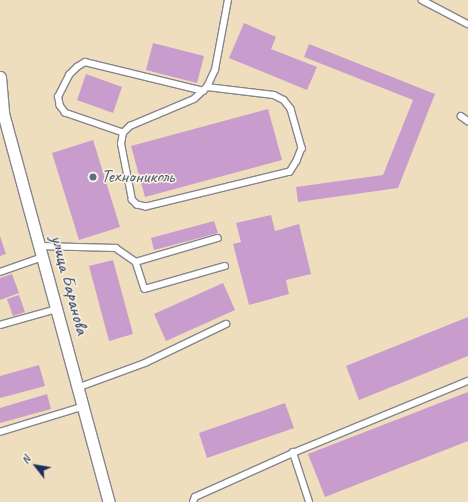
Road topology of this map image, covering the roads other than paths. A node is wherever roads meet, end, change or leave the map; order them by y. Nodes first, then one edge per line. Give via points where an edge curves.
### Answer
1 (228, 0) edge
2 (422, 0) edge
3 (468, 24) edge
4 (0, 77) edge
5 (206, 89) junction
6 (2, 114) edge
7 (461, 116) dead end
8 (468, 121) edge
9 (123, 133) junction
10 (218, 238) dead end
11 (40, 246) junction
12 (43, 257) junction
13 (136, 262) junction
14 (225, 266) dead end
15 (0, 272) edge
16 (56, 310) junction
17 (226, 324) dead end
18 (0, 325) edge
19 (468, 381) edge
20 (77, 388) junction
21 (82, 407) junction
22 (0, 432) edge
23 (293, 453) junction
24 (109, 502) edge
25 (193, 502) edge
26 (309, 502) edge

1 - 5 lane via 215,70
2 - 3 lane
4 - 6 street, улица Баранова
5 - 9 lane via 194,99 130,126
5 - 9 lane via 86,62 77,67 69,75 58,97 60,106 65,112
5 - 9 lane via 274,95 284,100 292,109 302,148 290,172 141,207 132,200 121,144
6 - 11 street, улица Баранова
7 - 8 lane
10 - 13 lane
11 - 12 street, улица Баранова
11 - 13 lane via 116,248
12 - 15 lane
12 - 16 street, улица Баранова
13 - 14 lane via 145,289
16 - 18 lane
16 - 20 street, улица Баранова
17 - 20 lane via 145,363
19 - 23 lane
20 - 21 street, улица Баранова
21 - 22 lane
21 - 24 street, улица Баранова
23 - 25 lane via 195,497
23 - 26 lane

